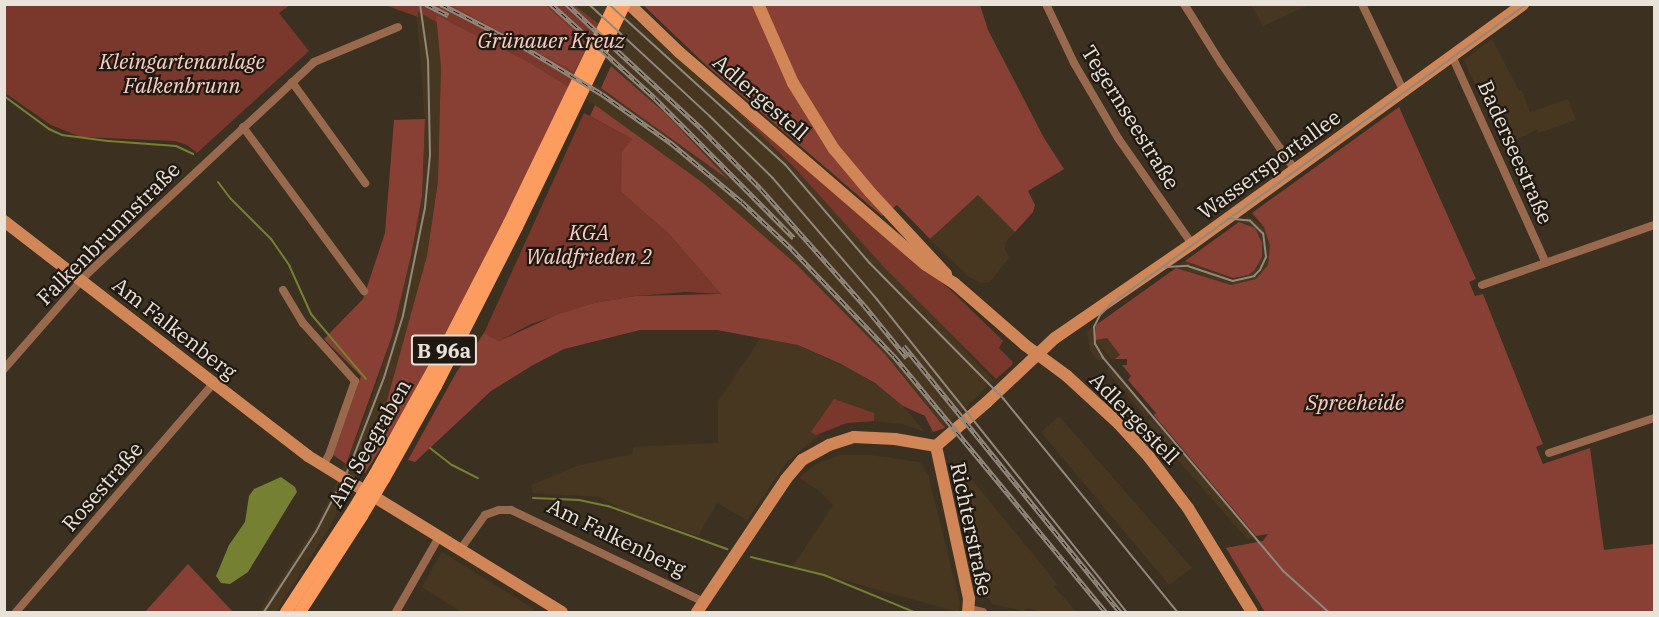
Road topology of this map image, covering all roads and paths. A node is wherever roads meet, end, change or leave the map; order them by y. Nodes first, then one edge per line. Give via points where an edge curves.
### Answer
1 (615, 4) edge
2 (627, 4) edge
3 (759, 4) edge
4 (1046, 4) edge
5 (1184, 4) edge
6 (1362, 4) edge
7 (1523, 4) edge
8 (398, 27) dead end
9 (1452, 56) junction
10 (292, 82) junction
11 (1403, 90) junction
12 (243, 127) junction
13 (1295, 170) junction
14 (364, 183) dead end
15 (4, 221) edge
16 (513, 225) junction
17 (1654, 225) edge
18 (1192, 244) junction
19 (1546, 263) junction
20 (81, 280) junction
21 (954, 283) junction
22 (1482, 285) dead end
23 (283, 290) dead end
24 (364, 291) dead end
25 (1038, 355) junction
26 (4, 369) edge
27 (214, 383) junction
28 (1654, 418) edge
29 (936, 446) junction
30 (1549, 453) dead end
31 (323, 465) junction
32 (357, 513) junction
33 (439, 537) junction
34 (460, 550) junction
35 (700, 607) edge
36 (969, 611) edge
37 (16, 612) edge
38 (286, 612) edge
39 (300, 612) edge
40 (396, 612) edge
41 (561, 612) edge
42 (983, 612) edge
43 (1252, 612) edge

1 - 16 main road, B 96a
2 - 16 main road, Adlergestell / B 96a
2 - 21 main road, Adlergestell via 926,265
3 - 21 main road, Adlergestell via 793,83 834,148
4 - 18 street, Tegernseestraße via 1074,63 1118,138
5 - 13 street
6 - 11 street
7 - 9 main road, Wassersportallee
8 - 10 street, Falkenbrunnstraße via 314,62
9 - 11 main road, Wassersportallee
9 - 19 street, Baderseestraße
10 - 12 street, Falkenbrunnstraße
10 - 14 street
11 - 13 main road, Wassersportallee
12 - 20 street, Falkenbrunnstraße
12 - 24 street
13 - 18 main road, Wassersportallee
15 - 20 main road, Am Falkenberg
16 - 32 main road, Am Seegraben / B 96a, bridge
17 - 19 street
18 - 25 main road, Wassersportallee via 1057,337
19 - 22 street
20 - 26 street, Falkenbrunnstraße
20 - 27 main road, Am Falkenberg
21 - 25 main road, Adlergestell
23 - 31 street via 303,323 355,381
25 - 29 main road, Richterstraße
25 - 43 main road, Adlergestell via 1088,395 1149,457 1188,508
27 - 31 main road, Am Falkenberg
27 - 37 street, Rosestraße
28 - 30 street
29 - 35 main road via 854,437 802,460
29 - 36 main road, Richterstraße
31 - 33 main road, Am Falkenberg
32 - 38 main road, Am Seegraben / B 96a
32 - 39 main road, Am Seegraben / B 96a
33 - 34 main road, Am Falkenberg
33 - 40 street
34 - 35 street, Am Falkenberg via 485,515 511,510
34 - 41 main road, Am Falkenberg
36 - 42 street

